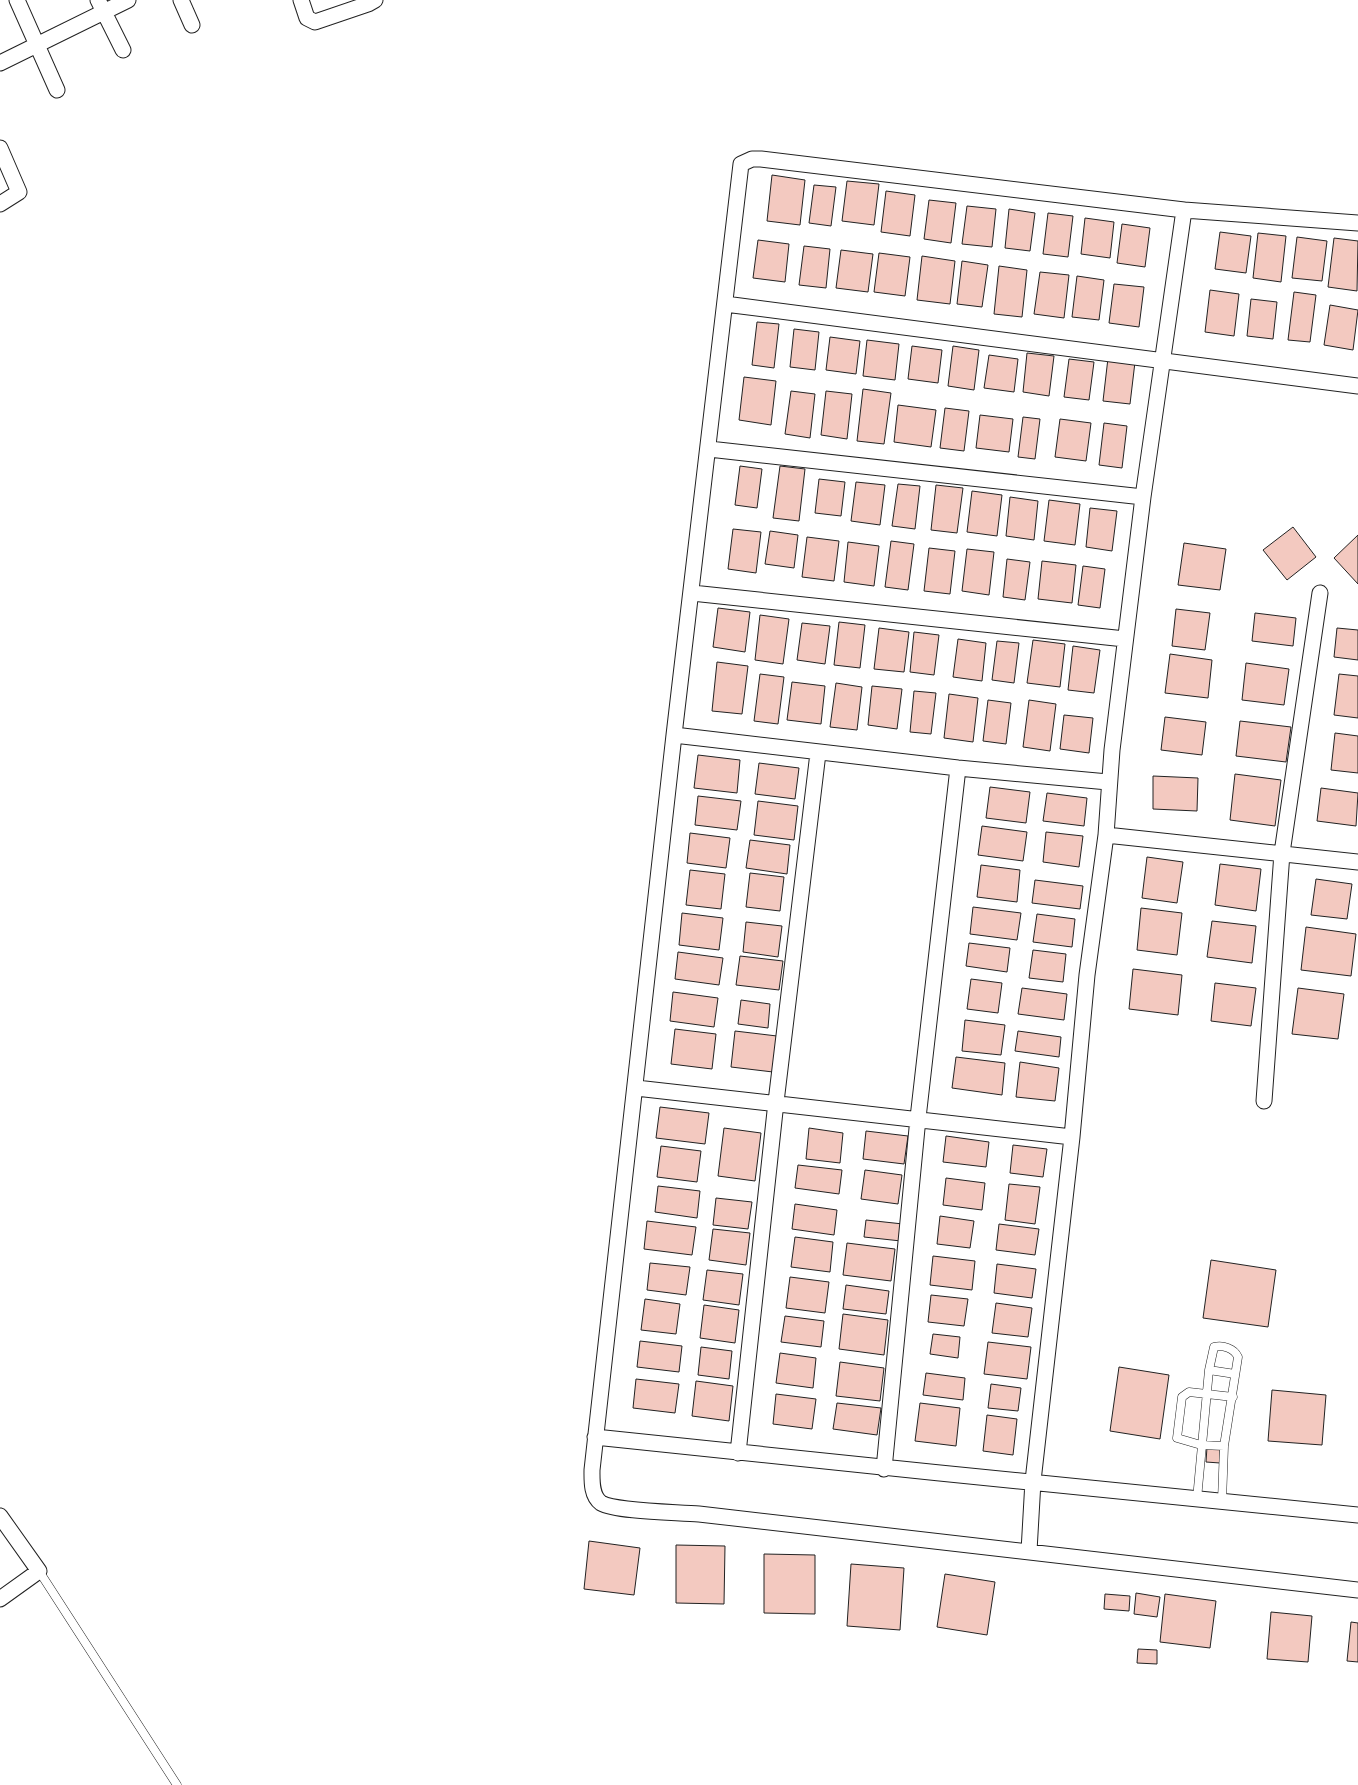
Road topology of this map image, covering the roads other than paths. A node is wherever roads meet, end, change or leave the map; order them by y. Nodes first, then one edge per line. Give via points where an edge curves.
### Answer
1 (17, 0) edge
2 (128, 0) edge
3 (181, 0) edge
4 (301, 0) edge
5 (375, 0) edge
6 (101, 6) edge
7 (192, 25) dead end
8 (36, 45) junction
9 (123, 50) dead end
10 (0, 63) edge
11 (57, 90) dead end
12 (0, 148) edge
13 (0, 204) edge
14 (1184, 210) junction
15 (1358, 223) edge
16 (725, 304) junction
17 (1164, 360) junction
18 (1358, 386) edge
19 (709, 449) junction
20 (1143, 497) junction
21 (692, 593) junction
22 (1320, 594) dead end
23 (1126, 639) junction
24 (674, 735) junction
25 (818, 753) junction
26 (958, 768) junction
27 (1108, 782) junction
28 (1106, 835) junction
29 (1282, 853) junction
30 (1358, 862) edge
31 (636, 1088) junction
32 (1264, 1101) dead end
33 (776, 1102) junction
34 (918, 1118) junction
35 (1072, 1137) junction
36 (1209, 1370) junction
37 (1235, 1374) junction
38 (1206, 1393) junction
39 (1232, 1397) junction
40 (595, 1438) junction
41 (1201, 1445) junction
42 (1224, 1446) junction
43 (738, 1453) junction
44 (884, 1469) junction
45 (1033, 1481) junction
46 (1197, 1499) junction
47 (1222, 1502) junction
48 (1358, 1515) edge
49 (0, 1516) edge
50 (1029, 1551) junction
51 (39, 1571) junction
52 (1358, 1590) edge
53 (0, 1599) edge
54 (177, 1785) edge

1 - 8 street
2 - 6 street
3 - 7 street
4 - 5 street via 307,18 315,22
6 - 8 street
6 - 9 street
8 - 10 street
8 - 11 street
12 - 13 street via 19,192
14 - 15 street
14 - 16 street via 752,159 741,164 739,169
14 - 17 street
16 - 17 street
16 - 19 street
17 - 18 street
17 - 20 street
19 - 20 street
19 - 21 street
20 - 23 street
21 - 23 street
21 - 24 street
22 - 29 street
23 - 27 street
24 - 25 street
24 - 31 street
25 - 26 street
25 - 33 street
26 - 27 street
26 - 34 street
27 - 28 street
28 - 29 street
28 - 35 street via 1087,975
29 - 30 street
29 - 32 street
31 - 33 street
31 - 40 street
33 - 34 street
33 - 43 street
34 - 35 street
34 - 44 street
35 - 45 street
36 - 37 lane
36 - 37 lane via 1214,1347 1219,1346 1237,1353
36 - 38 lane
37 - 39 lane
38 - 39 lane
38 - 41 lane
38 - 41 lane via 1189,1392 1182,1397 1176,1435 1180,1440
39 - 42 lane
40 - 43 street
40 - 50 street via 593,1489 602,1503 621,1508
41 - 42 lane
41 - 46 lane
42 - 47 lane
43 - 44 street
44 - 45 street
45 - 46 street
45 - 50 street
46 - 47 street
47 - 48 street
49 - 51 street
50 - 52 street
51 - 53 street
51 - 54 lane

